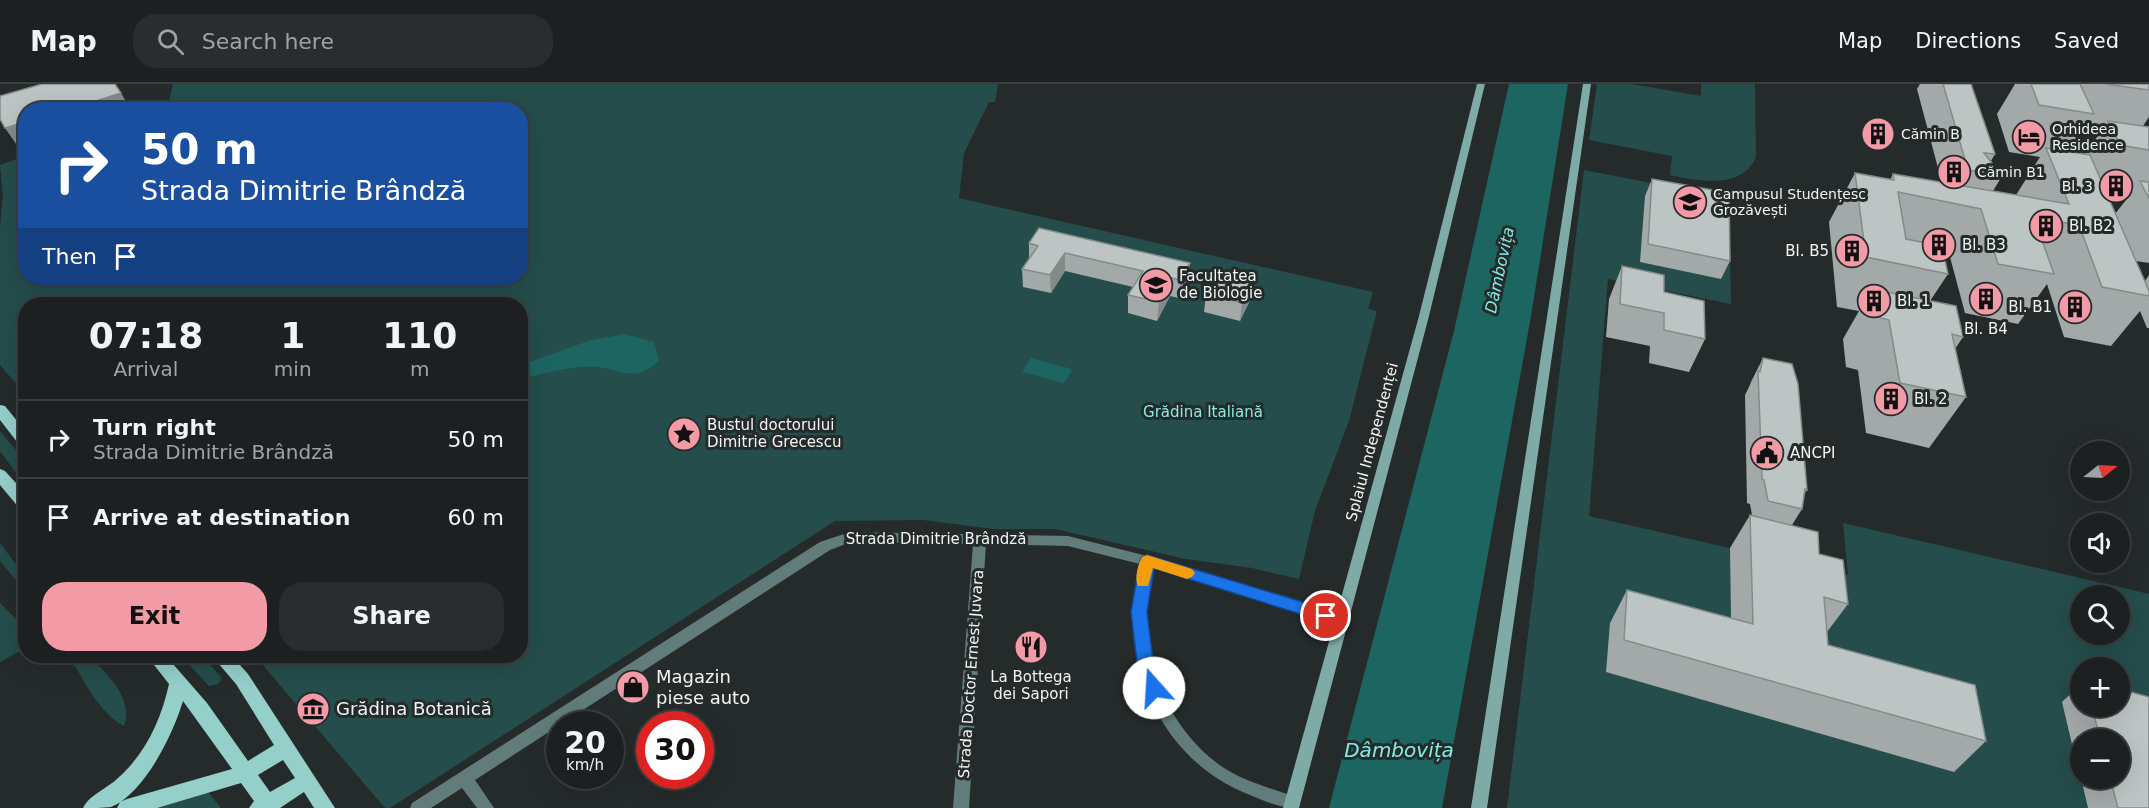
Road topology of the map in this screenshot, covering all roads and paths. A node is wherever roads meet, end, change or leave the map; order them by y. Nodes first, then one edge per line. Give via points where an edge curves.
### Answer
1 (1481, 84) edge
2 (1587, 84) edge
3 (0, 410) edge
4 (18, 432) edge
5 (0, 475) edge
6 (18, 496) edge
7 (980, 539) junction
8 (1147, 561) junction
9 (1341, 620) junction
10 (162, 663) edge
11 (227, 663) edge
12 (179, 681) junction
13 (287, 747) junction
14 (246, 773) junction
15 (465, 779) junction
16 (308, 780) junction
17 (1291, 806) edge
18 (265, 807) edge
19 (93, 808) edge
20 (127, 808) edge
21 (325, 808) edge
22 (418, 808) edge
23 (486, 808) edge
24 (962, 808) edge
25 (1479, 808) edge

1 - 9 main road, Splaiul Independenței via 1424,316
2 - 25 main road
3 - 4 main road
5 - 6 main road
7 - 8 street, Strada Dimitrie Brândză via 1068,541
7 - 15 street, Strada Dimitrie Brândză via 838,539
7 - 24 street, Strada Doctor Ernest Juvara
8 - 9 street, Strada Dimitrie Brândză
8 - 17 street via 1139,612 1143,653 1154,688 1180,735 1216,771
9 - 17 main road, Splaiul Independenței
10 - 12 main road
11 - 13 main road
12 - 14 main road
12 - 19 main road via 170,720 147,761 126,785
13 - 14 main road
13 - 16 main road
14 - 18 main road
14 - 20 main road
15 - 22 street, Strada Dimitrie Brândză
15 - 23 street
16 - 18 main road
16 - 21 main road

